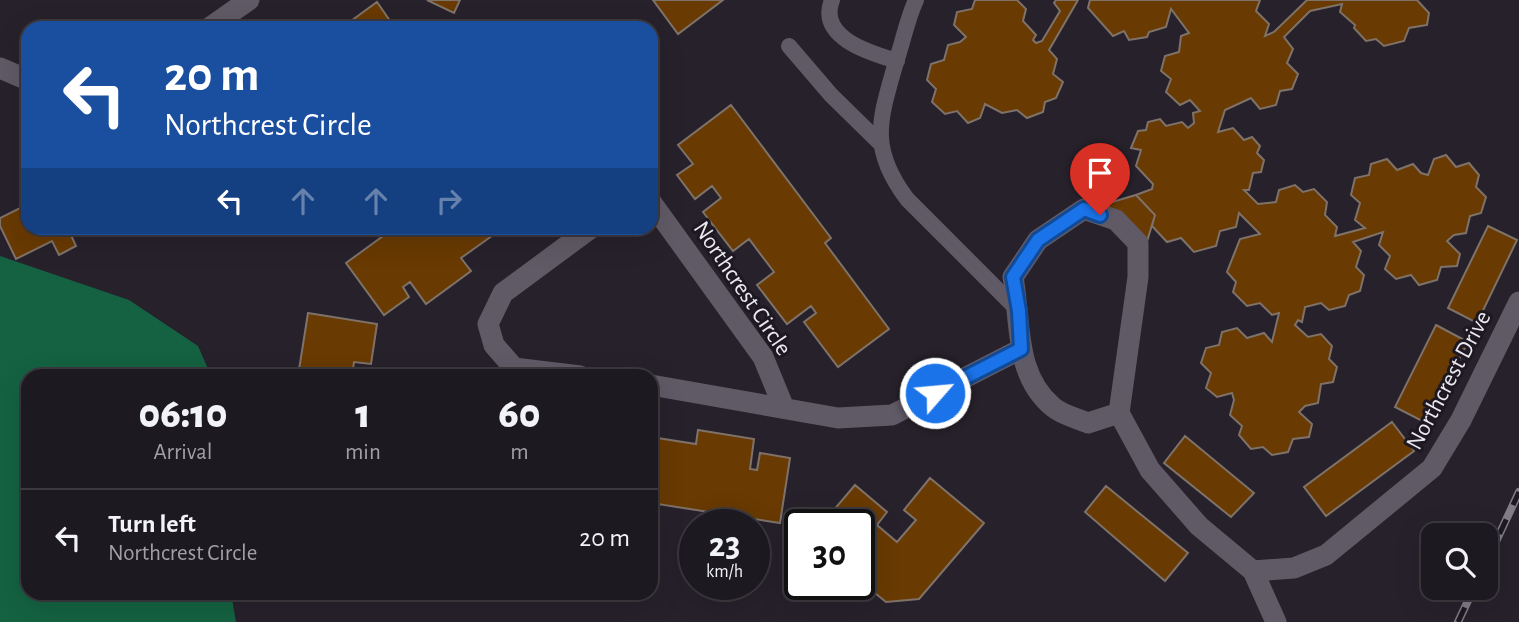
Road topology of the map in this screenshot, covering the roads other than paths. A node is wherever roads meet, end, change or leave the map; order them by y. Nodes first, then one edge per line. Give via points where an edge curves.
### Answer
1 (249, 0) edge
2 (832, 0) edge
3 (916, 0) edge
4 (219, 21) edge
5 (789, 46) dead end
6 (897, 61) junction
7 (0, 68) edge
8 (21, 77) edge
9 (881, 144) junction
10 (658, 212) edge
11 (582, 235) edge
12 (1519, 302) edge
13 (1019, 311) junction
14 (1021, 349) junction
15 (522, 369) edge
16 (658, 386) edge
17 (784, 408) junction
18 (1119, 413) junction
19 (1253, 571) junction
20 (1276, 622) edge

1 - 4 street
2 - 6 lane via 832,22 850,44
3 - 6 lane
5 - 9 lane via 831,96
6 - 9 lane via 880,118
7 - 8 street
9 - 13 lane via 894,182 907,199
10 - 17 street, Northcrest Circle via 763,357
11 - 15 street via 503,293 488,324 494,345 514,368
12 - 19 street, Northcrest Drive via 1432,468 1326,555 1294,568
13 - 14 street
13 - 18 street via 1013,277 1038,240 1084,209 1116,220 1138,243 1138,277
14 - 17 street via 892,415 838,418
14 - 18 street via 1029,380 1054,408 1088,423
16 - 17 street
18 - 19 street via 1150,470 1199,526
19 - 20 street

